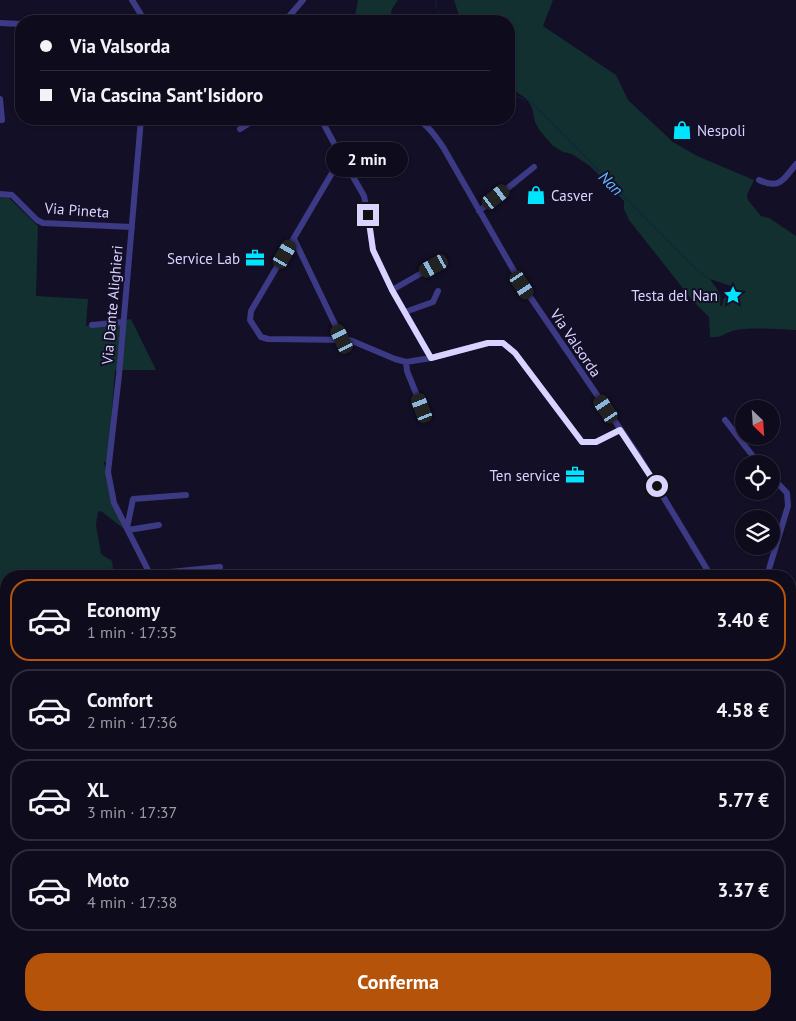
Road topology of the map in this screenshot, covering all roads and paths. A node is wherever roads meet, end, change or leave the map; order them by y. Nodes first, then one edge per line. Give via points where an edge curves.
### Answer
1 (132, 0) edge
2 (303, 0) edge
3 (140, 15) edge
4 (290, 15) edge
5 (0, 23) edge
6 (15, 24) edge
7 (0, 99) edge
8 (0, 120) edge
9 (140, 125) edge
10 (246, 125) edge
11 (324, 125) edge
12 (425, 125) edge
13 (240, 129) dead end
14 (338, 160) junction
15 (796, 164) edge
16 (534, 167) dead end
17 (759, 180) dead end
18 (0, 194) edge
19 (479, 211) junction
20 (132, 227) junction
21 (294, 239) junction
22 (434, 266) dead end
23 (392, 290) junction
24 (438, 292) dead end
25 (405, 312) junction
26 (124, 322) junction
27 (92, 325) dead end
28 (342, 339) junction
29 (431, 358) junction
30 (406, 362) junction
31 (422, 408) dead end
32 (725, 420) dead end
33 (620, 430) junction
34 (753, 455) edge
35 (780, 486) edge
36 (186, 495) dead end
37 (159, 525) dead end
38 (127, 530) junction
39 (220, 567) dead end
40 (148, 570) edge
41 (194, 570) edge
42 (707, 570) edge
43 (769, 570) edge

1 - 3 street
2 - 4 street
5 - 6 street
7 - 8 street
9 - 20 street, Via Dante Alighieri
10 - 13 street
11 - 14 street via 336,147
12 - 19 street, Via Valsorda via 444,147
14 - 21 street
14 - 23 street via 348,168 364,196 373,250
15 - 17 street via 778,184
16 - 19 street
18 - 20 street, Via Pineta via 12,195 43,223
19 - 33 street, Via Valsorda via 522,285
20 - 26 street, Via Dante Alighieri
21 - 28 street
21 - 28 street via 251,311 250,320 261,337 268,339
22 - 23 street
23 - 25 street
24 - 25 street via 433,302
25 - 29 street
26 - 27 street
26 - 38 street, Via Dante Alighieri via 108,472 114,503
28 - 30 street
29 - 30 street
29 - 33 street via 488,343 503,343 515,353 582,442 596,442
30 - 31 street
32 - 34 street
33 - 42 street, Via Valsorda
35 - 43 street via 787,493 788,506
36 - 38 street via 133,499
37 - 38 street
38 - 40 street, Via Dante Alighieri
39 - 41 street

